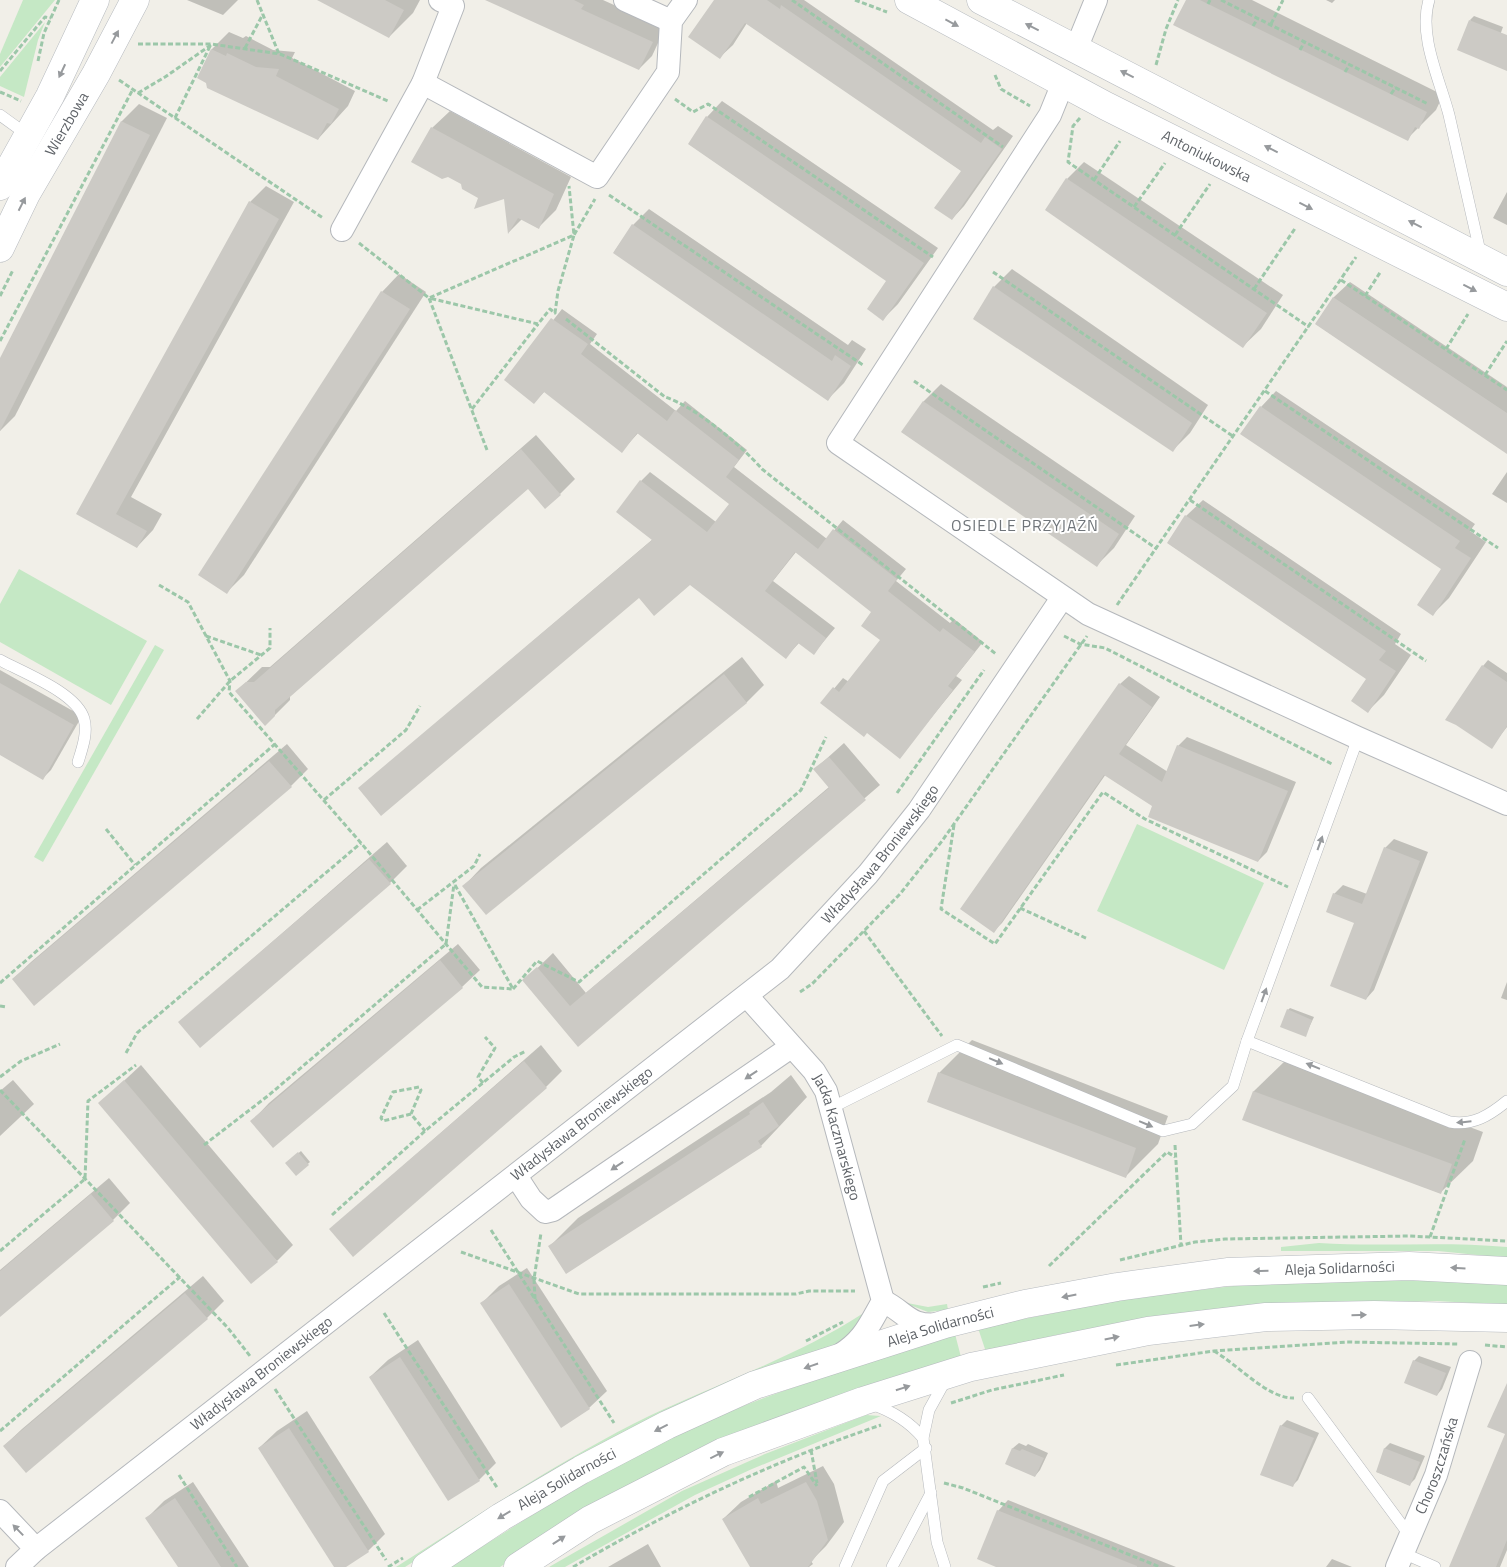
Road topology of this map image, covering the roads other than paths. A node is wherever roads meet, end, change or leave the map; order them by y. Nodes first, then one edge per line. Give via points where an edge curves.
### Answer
1 (95, 0) edge
2 (135, 0) edge
3 (440, 0) edge
4 (625, 0) edge
5 (686, 0) edge
6 (909, 0) edge
7 (981, 0) edge
8 (1096, 0) edge
9 (1429, 0) edge
10 (671, 21) junction
11 (1076, 49) junction
12 (423, 83) junction
13 (1063, 83) junction
14 (0, 115) edge
15 (29, 136) junction
16 (0, 186) edge
17 (342, 230) dead end
18 (0, 248) edge
19 (1481, 258) junction
20 (1507, 272) edge
21 (1507, 307) edge
22 (1062, 598) junction
23 (0, 660) edge
24 (1358, 738) junction
25 (78, 762) dead end
26 (1507, 804) edge
27 (747, 996) junction
28 (1247, 1041) junction
29 (791, 1047) junction
30 (1507, 1101) edge
31 (831, 1108) junction
32 (516, 1176) junction
33 (1507, 1271) edge
34 (883, 1301) junction
35 (1507, 1318) edge
36 (946, 1324) junction
37 (1471, 1350) road end
38 (839, 1356) junction
39 (950, 1373) junction
40 (1308, 1398) road end
41 (863, 1401) junction
42 (925, 1443) junction
43 (931, 1493) junction
44 (0, 1510) edge
45 (36, 1548) junction
46 (1404, 1552) edge
47 (16, 1567) edge
48 (426, 1567) edge
49 (518, 1567) edge
50 (844, 1567) edge
51 (892, 1567) edge
52 (945, 1567) edge
53 (1435, 1567) edge

1 -> 15 main road, Wierzbowa
18 -> 2 main road, Wierzbowa via 26,194 92,82
3 - 12 street via 453,6
4 - 10 street
5 - 10 street
6 -> 13 main road, Antoniukowska
11 -> 7 main road
8 - 11 street
9 - 19 lane via 1425,11 1429,45
10 - 12 street via 668,72 597,177
11 - 13 main road
19 -> 11 main road
12 - 17 street
13 -> 21 main road, Antoniukowska
13 - 22 street via 1050,115 838,443
14 - 15 lane
15 - 16 main road, Wierzbowa
19 - 20 main road
22 - 24 street via 1088,614
22 - 27 street, Władysława Broniewskiego via 919,810 868,874 780,969
23 - 25 lane via 68,697 79,707 85,721 85,736
24 - 26 street
28 -> 24 lane
27 - 29 street, Jacka Kaczmarskiego
27 - 32 street, Władysława Broniewskiego
30 -> 28 lane via 1489,1115 1472,1122 1450,1122
31 -> 28 lane via 957,1045 1163,1131 1192,1124 1234,1086
29 - 31 street, Jacka Kaczmarskiego via 819,1079
29 -> 32 street via 553,1210 544,1212
31 - 34 street, Jacka Kaczmarskiego
32 - 45 street, Władysława Broniewskiego
33 -> 36 main road, Aleja Solidarności via 1409,1266 1226,1272 1025,1304
34 - 36 street via 915,1323 930,1326
34 - 38 street via 868,1331 855,1346
39 -> 35 main road via 1148,1331 1266,1317
36 - 38 main road, Aleja Solidarności
37 - 46 street, Choroszczańska via 1436,1475
38 -> 48 main road, Aleja Solidarności via 755,1385 667,1425 501,1517
41 -> 39 main road
39 - 42 lane via 929,1410
40 - 46 lane
41 - 42 lane via 902,1418 914,1427
49 -> 41 main road via 590,1520 723,1452
42 - 43 lane
42 - 50 lane via 883,1481
43 - 51 lane
43 - 52 lane via 937,1542
45 -> 44 street
45 - 47 street, Władysława Broniewskiego
46 - 53 lane

